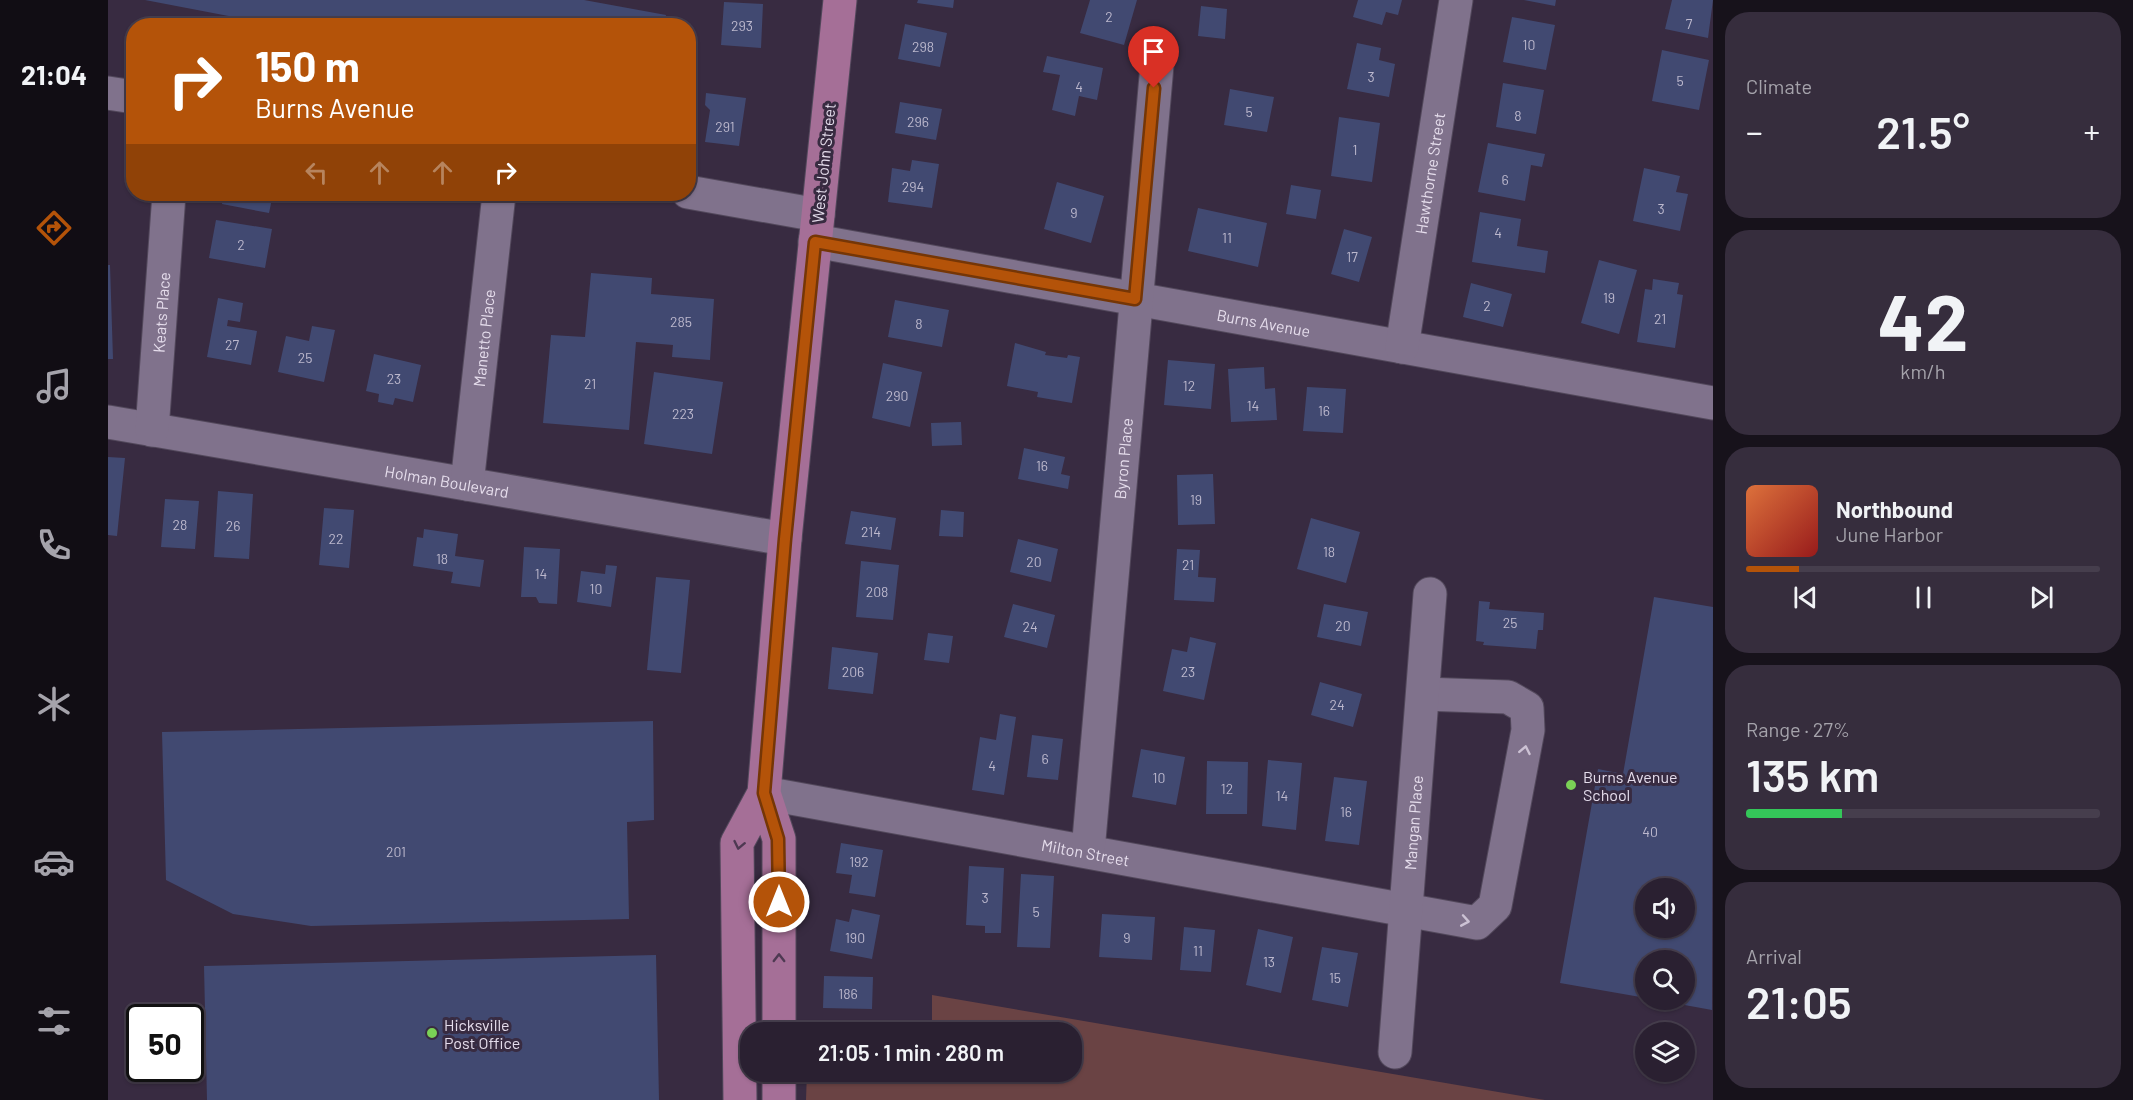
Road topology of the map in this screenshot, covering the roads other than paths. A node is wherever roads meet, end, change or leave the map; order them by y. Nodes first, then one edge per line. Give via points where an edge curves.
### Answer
1 (840, 0) edge
2 (1456, 0) edge
3 (1156, 65) dead end
4 (108, 93) edge
5 (126, 96) edge
6 (696, 194) edge
7 (168, 201) edge
8 (498, 201) edge
9 (817, 228) junction
10 (1135, 299) junction
11 (1402, 347) junction
12 (1713, 402) edge
13 (108, 422) edge
14 (152, 430) junction
15 (467, 484) junction
16 (785, 539) junction
17 (1430, 594) dead end
18 (1423, 694) junction
19 (764, 793) junction
20 (1088, 851) junction
21 (1408, 909) junction
22 (738, 990) junction
23 (778, 1022) edge
24 (779, 1022) edge
25 (1395, 1052) dead end
26 (779, 1082) edge
27 (740, 1100) edge
28 (779, 1100) edge

1 - 9 main road, West John Street
2 - 11 street, Hawthorne Street
3 - 10 street, Byron Place
4 - 5 street
6 - 9 street, Burns Avenue
7 - 14 street, Keats Place
8 - 15 street, Manetto Place
9 - 10 street, Burns Avenue
9 - 16 main road, West John Street
10 - 11 street, Burns Avenue
10 - 20 street, Byron Place
11 - 12 street, Burns Avenue
13 - 14 street, Holman Boulevard
14 - 15 street, Holman Boulevard
15 - 16 street, Holman Boulevard
16 - 19 main road, West John Street
17 - 18 street, Mangan Place
18 - 21 street, Mangan Place
21 -> 18 street, Milton Street via 1477,922 1495,906 1528,730 1527,708 1508,698
19 - 20 street, Milton Street
19 -> 22 main road, West John Street via 737,843
24 -> 19 main road, West John Street via 778,839
20 - 21 street, Milton Street
21 - 25 street, Mangan Place
22 - 23 main road via 762,1001
22 - 27 main road, West John Street
26 - 28 main road

